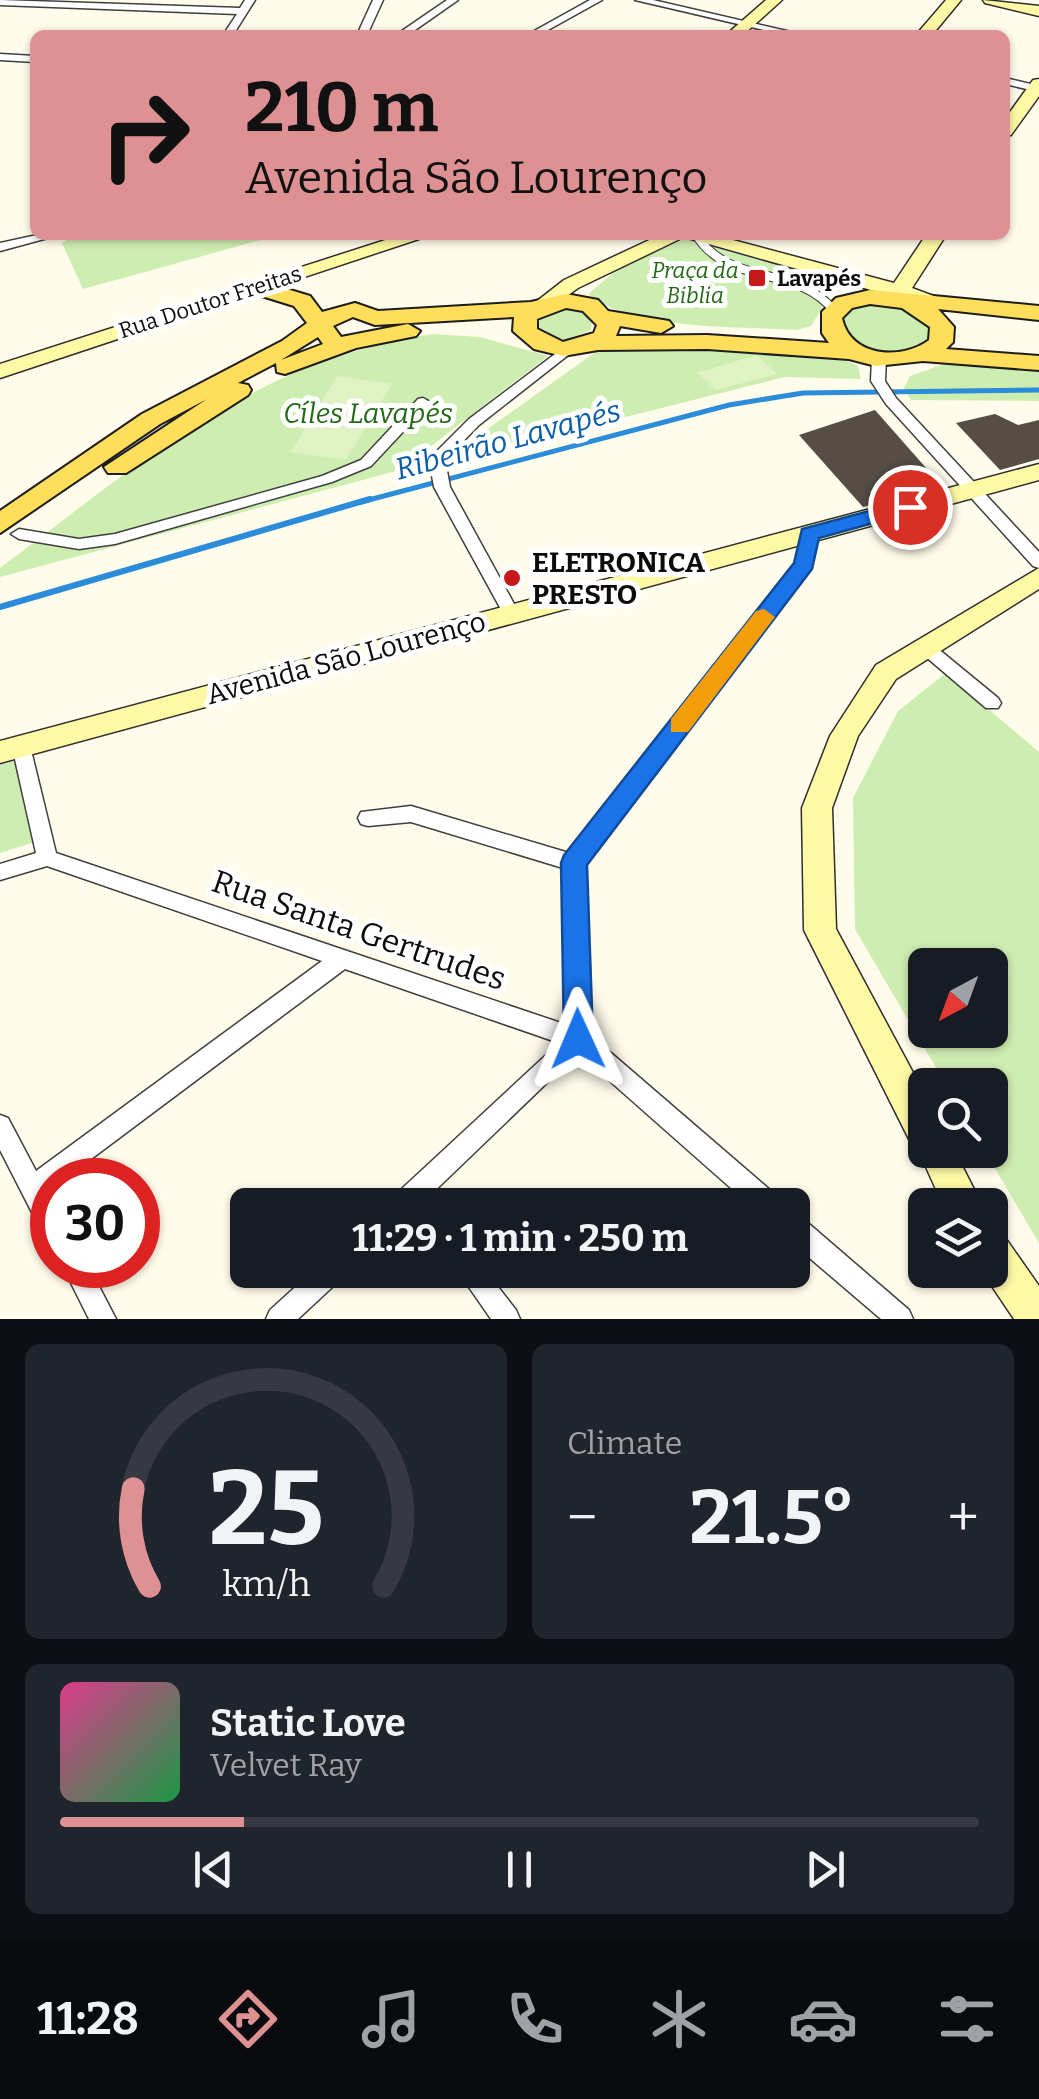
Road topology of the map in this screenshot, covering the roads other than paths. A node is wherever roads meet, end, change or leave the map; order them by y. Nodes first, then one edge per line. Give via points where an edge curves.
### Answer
1 (250, 0) edge
2 (378, 0) edge
3 (453, 0) edge
4 (597, 0) edge
5 (640, 0) edge
6 (775, 0) edge
7 (790, 0) edge
8 (954, 0) edge
9 (990, 0) edge
10 (0, 2) edge
11 (123, 3) edge
12 (243, 11) junction
13 (1039, 11) edge
14 (753, 28) edge
15 (231, 30) edge
16 (364, 30) edge
17 (408, 30) edge
18 (541, 30) edge
19 (928, 30) edge
20 (0, 57) edge
21 (30, 59) edge
22 (1010, 83) edge
23 (1038, 87) edge
24 (1010, 124) edge
25 (31, 240) edge
26 (405, 240) edge
27 (666, 240) edge
28 (698, 240) edge
29 (934, 240) edge
30 (744, 241) edge
31 (0, 247) edge
32 (836, 274) junction
33 (585, 279) junction
34 (257, 287) junction
35 (914, 296) junction
36 (864, 298) junction
37 (578, 302) junction
38 (1039, 313) edge
39 (533, 315) junction
40 (606, 317) junction
41 (834, 323) junction
42 (321, 328) junction
43 (364, 333) junction
44 (597, 342) junction
45 (567, 350) junction
46 (926, 355) junction
47 (1039, 363) edge
48 (871, 364) junction
49 (0, 371) edge
50 (423, 402) dead end
51 (1039, 472) edge
52 (970, 489) junction
53 (809, 534) junction
54 (6, 535) edge
55 (1039, 562) edge
56 (1039, 577) edge
57 (511, 613) junction
58 (925, 647) junction
59 (992, 703) dead end
60 (10, 748) edge
61 (368, 818) dead end
62 (47, 858) junction
63 (574, 863) junction
64 (0, 872) edge
65 (343, 958) junction
66 (578, 1039) junction
67 (908, 1099) edge
68 (0, 1126) edge
69 (73, 1158) edge
70 (30, 1182) edge
71 (426, 1188) edge
72 (749, 1188) edge
73 (810, 1242) edge
74 (1008, 1276) edge
75 (86, 1288) edge
76 (313, 1288) edge
77 (483, 1288) edge
78 (103, 1319) edge
79 (279, 1319) edge
80 (506, 1319) edge
81 (900, 1319) edge
82 (1038, 1319) edge

1 - 12 street
2 - 16 street
3 - 17 street
4 - 18 street
5 - 14 street
6 - 14 street
7 - 14 street
8 - 19 street
9 - 13 street
10 - 11 street
11 - 12 street
12 - 15 street
20 - 21 street
22 - 23 street
23 - 24 street
25 - 31 street
26 - 34 street, Rua Doutor Freitas
27 - 33 street
28 - 41 lane via 710,258 814,291 830,302
29 - 35 street
30 - 32 street
32 - 35 street
32 - 36 street
33 - 37 street
33 - 39 street via 556,291
34 - 42 main road via 302,301
34 - 49 street, Rua Doutor Freitas
35 - 36 main road
35 - 38 main road
35 - 46 main road via 943,335
36 - 41 main road
37 - 39 main road
37 - 40 main road
39 - 43 main road
39 - 45 main road via 540,344
40 - 41 main road via 664,326
40 - 44 main road via 608,330
41 - 48 main road
42 - 43 main road via 330,339
42 - 43 main road via 341,311 355,310
42 - 54 main road via 151,419
43 - 54 main road via 232,394
44 - 45 main road
44 - 48 main road via 707,342
45 - 57 street via 445,446 437,466
46 - 47 main road
46 - 48 main road
48 - 52 street via 890,401
50 - 54 street via 366,463 327,479 116,539 78,544
51 - 52 street, Avenida São Lourenço
52 - 53 street, Avenida São Lourenço
52 - 55 street
53 - 57 street, Avenida São Lourenço
53 - 63 street via 804,564
56 - 58 street
57 - 60 street, Avenida São Lourenço
58 - 59 street
58 - 67 street via 871,690 816,808 820,930
60 - 62 street
61 - 63 street via 411,814
62 - 64 street
62 - 65 street, Rua Santa Gertrudes
63 - 66 street
65 - 66 street, Rua Santa Gertrudes
65 - 69 street
66 - 71 street
66 - 72 street, Rua Santa Gertrudes
68 - 70 street
73 - 81 street
74 - 82 street
75 - 78 street
76 - 79 street
77 - 80 street

